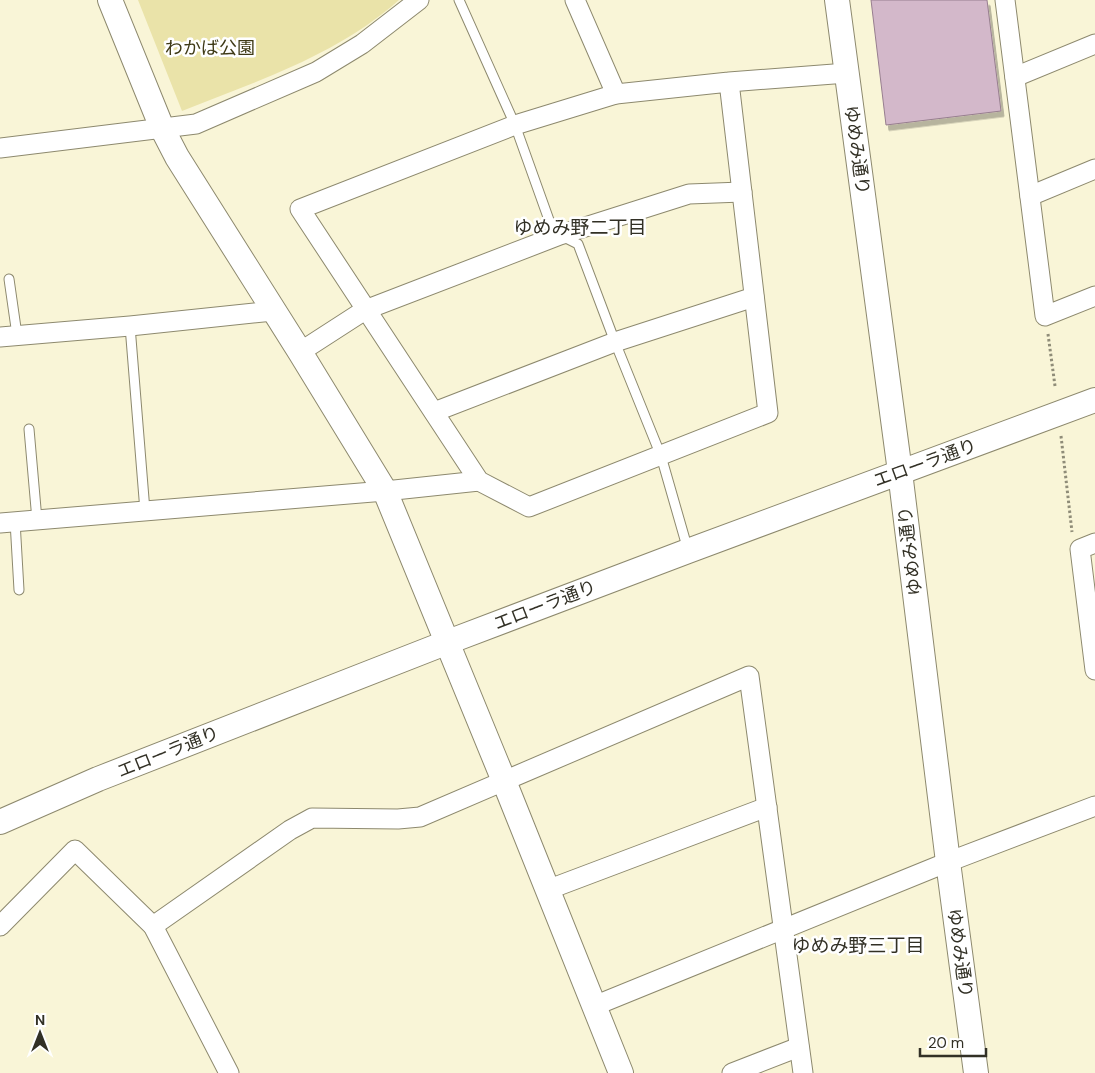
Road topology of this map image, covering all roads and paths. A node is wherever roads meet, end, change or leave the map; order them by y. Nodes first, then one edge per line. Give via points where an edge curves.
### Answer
1 (110, 0) edge
2 (418, 0) edge
3 (459, 0) edge
4 (575, 0) edge
5 (838, 0) edge
6 (1005, 0) edge
7 (1095, 44) edge
8 (847, 73) junction
9 (1014, 77) junction
10 (729, 82) junction
11 (616, 94) junction
12 (515, 125) junction
13 (162, 128) junction
14 (0, 148) edge
15 (1095, 169) edge
16 (742, 192) junction
17 (1030, 196) junction
18 (560, 235) junction
19 (9, 279) dead end
20 (1095, 296) edge
21 (754, 297) junction
22 (365, 310) junction
23 (273, 311) junction
24 (1045, 316) junction
25 (130, 326) junction
26 (8, 336) edge
27 (614, 342) junction
28 (300, 352) junction
29 (1055, 386) dead end
30 (1095, 400) edge
31 (434, 412) junction
32 (29, 429) dead end
33 (1061, 435) dead end
34 (661, 456) junction
35 (900, 472) junction
36 (479, 481) junction
37 (385, 491) junction
38 (145, 511) junction
39 (37, 520) junction
40 (8, 522) edge
41 (1088, 546) edge
42 (688, 551) junction
43 (19, 590) dead end
44 (448, 642) junction
45 (1095, 670) edge
46 (504, 781) junction
47 (1095, 806) edge
48 (766, 807) junction
49 (0, 822) edge
50 (948, 862) junction
51 (547, 890) junction
52 (2, 918) edge
53 (153, 926) junction
54 (784, 929) junction
55 (594, 1006) junction
56 (799, 1047) junction
57 (229, 1073) edge
58 (621, 1073) edge
59 (732, 1073) edge
60 (803, 1073) edge
61 (976, 1073) edge

1 - 13 street
2 - 13 street via 362,44 316,72 196,124
3 - 12 lane
4 - 11 street
5 - 8 street, ゆめみ通り
6 - 9 street
7 - 9 street
8 - 10 street
8 - 35 street, ゆめみ通り
9 - 17 street
10 - 11 street
10 - 16 street
11 - 12 street
12 - 18 lane via 549,220
12 - 22 street via 300,209
13 - 14 street
13 - 23 street via 176,157
15 - 17 street
16 - 18 street via 689,194
16 - 21 street
17 - 24 street
18 - 22 street
18 - 27 lane via 578,244
19 - 26 lane
20 - 24 street
21 - 27 street
21 - 34 street via 768,413
22 - 28 street
22 - 31 street
23 - 25 street
23 - 28 street
24 - 29 path
25 - 26 street
25 - 38 lane
27 - 31 street
27 - 34 lane
28 - 37 street
30 - 35 street, エローラ通り
31 - 36 street
32 - 39 lane
33 - 41 path via 1073,540
34 - 36 street via 530,507
34 - 42 lane
35 - 42 street, エローラ通り
35 - 50 street, ゆめみ通り
36 - 37 street
37 - 38 street
37 - 44 street
38 - 39 street
39 - 40 street
40 - 43 lane
41 - 45 street
42 - 44 street, エローラ通り
44 - 46 street
44 - 49 street, エローラ通り via 98,779
46 - 48 street via 749,676
46 - 51 street
46 - 53 street via 420,817 312,818
47 - 50 street
48 - 51 street
48 - 54 street
50 - 54 street
50 - 61 street, ゆめみ通り
51 - 55 street
52 - 53 street via 75,850
53 - 57 street
54 - 55 street
54 - 56 street
55 - 58 street
56 - 59 street
56 - 60 street

